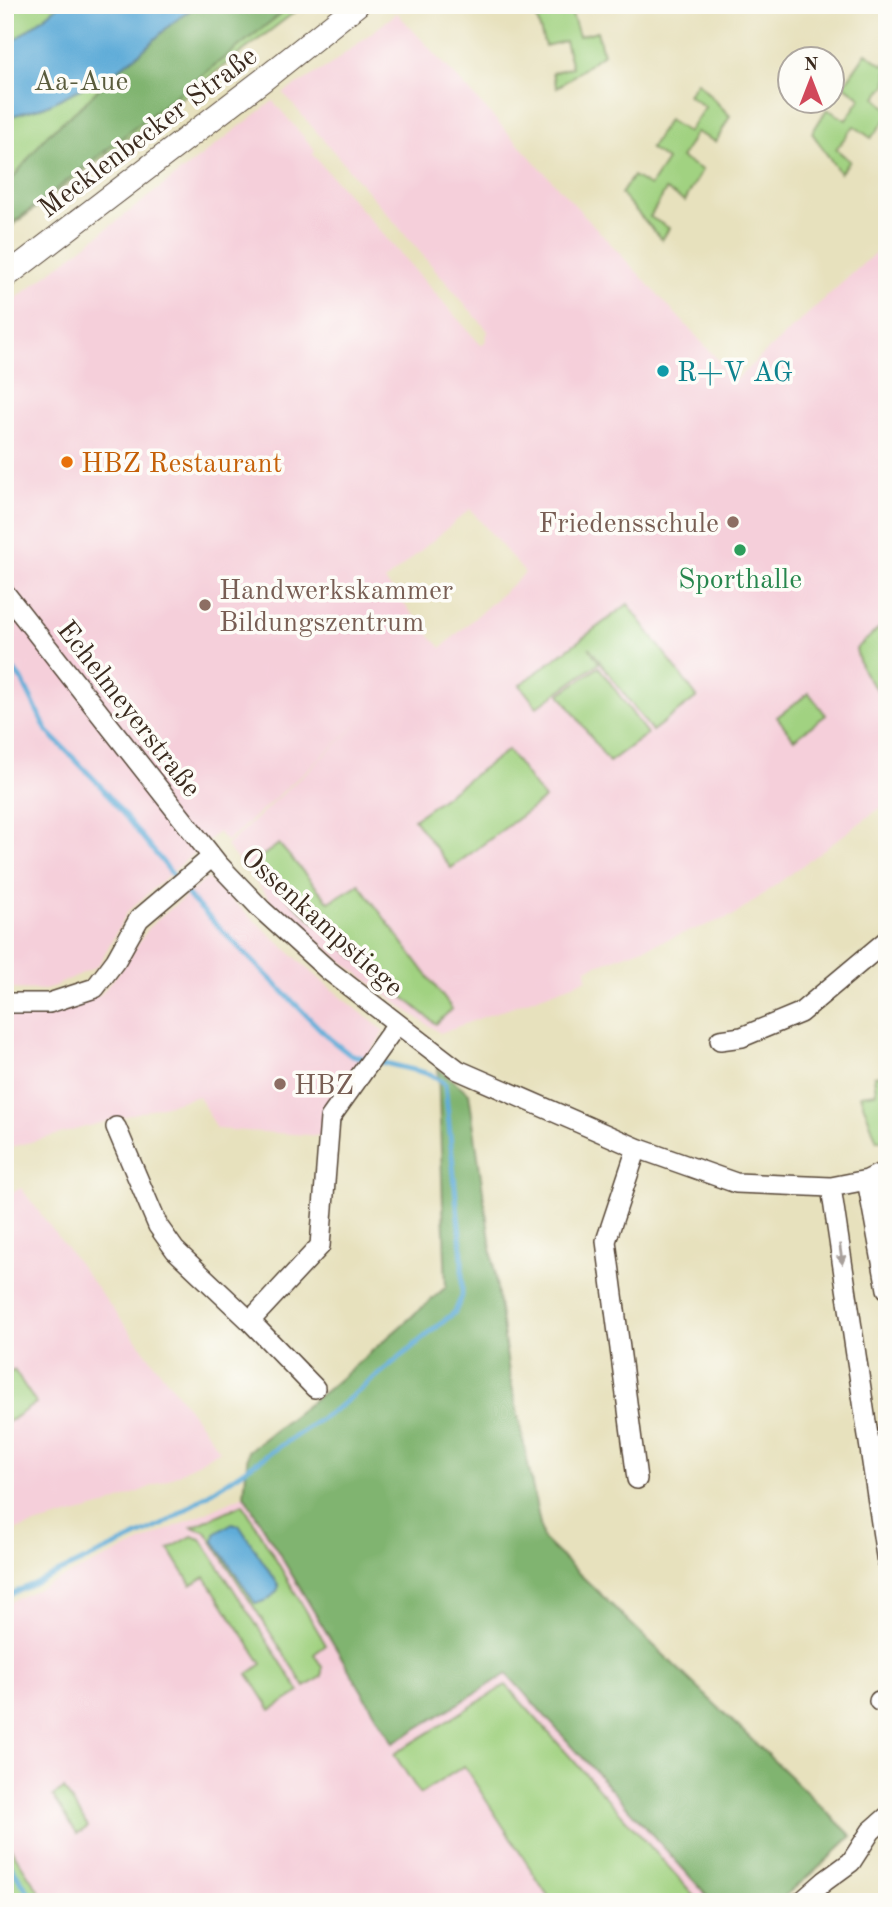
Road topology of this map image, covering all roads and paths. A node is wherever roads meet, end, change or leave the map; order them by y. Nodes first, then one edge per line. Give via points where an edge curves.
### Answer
1 (358, 5) edge
2 (5, 277) edge
3 (5, 593) edge
4 (212, 856) junction
5 (887, 940) edge
6 (5, 1003) edge
7 (391, 1032) junction
8 (720, 1040) dead end
9 (116, 1127) dead end
10 (637, 1148) junction
11 (887, 1170) edge
12 (867, 1180) junction
13 (831, 1187) junction
14 (887, 1289) edge
15 (250, 1321) junction
16 (315, 1388) dead end
17 (637, 1479) dead end
18 (887, 1563) edge
19 (887, 1817) edge
20 (801, 1902) edge

1 - 2 street, Mecklenbecker Straße
3 - 4 street, Echelmeyerstraße
4 - 6 street, Ossenkampstiege via 139,919 95,988 49,1003
4 - 7 street, Ossenkampstiege
5 - 8 street via 800,1013 742,1037
7 - 10 street, Ossenkampstiege via 458,1070
7 - 15 street via 330,1118 320,1246
9 - 15 street via 166,1238
10 - 13 street, Ossenkampstiege via 736,1182
10 - 17 street via 606,1241
11 - 12 street, Ossenkampstiege
12 - 13 street, Ossenkampstiege
12 - 14 street
13 -> 18 street
15 - 16 street
19 - 20 street via 871,1831 851,1862

